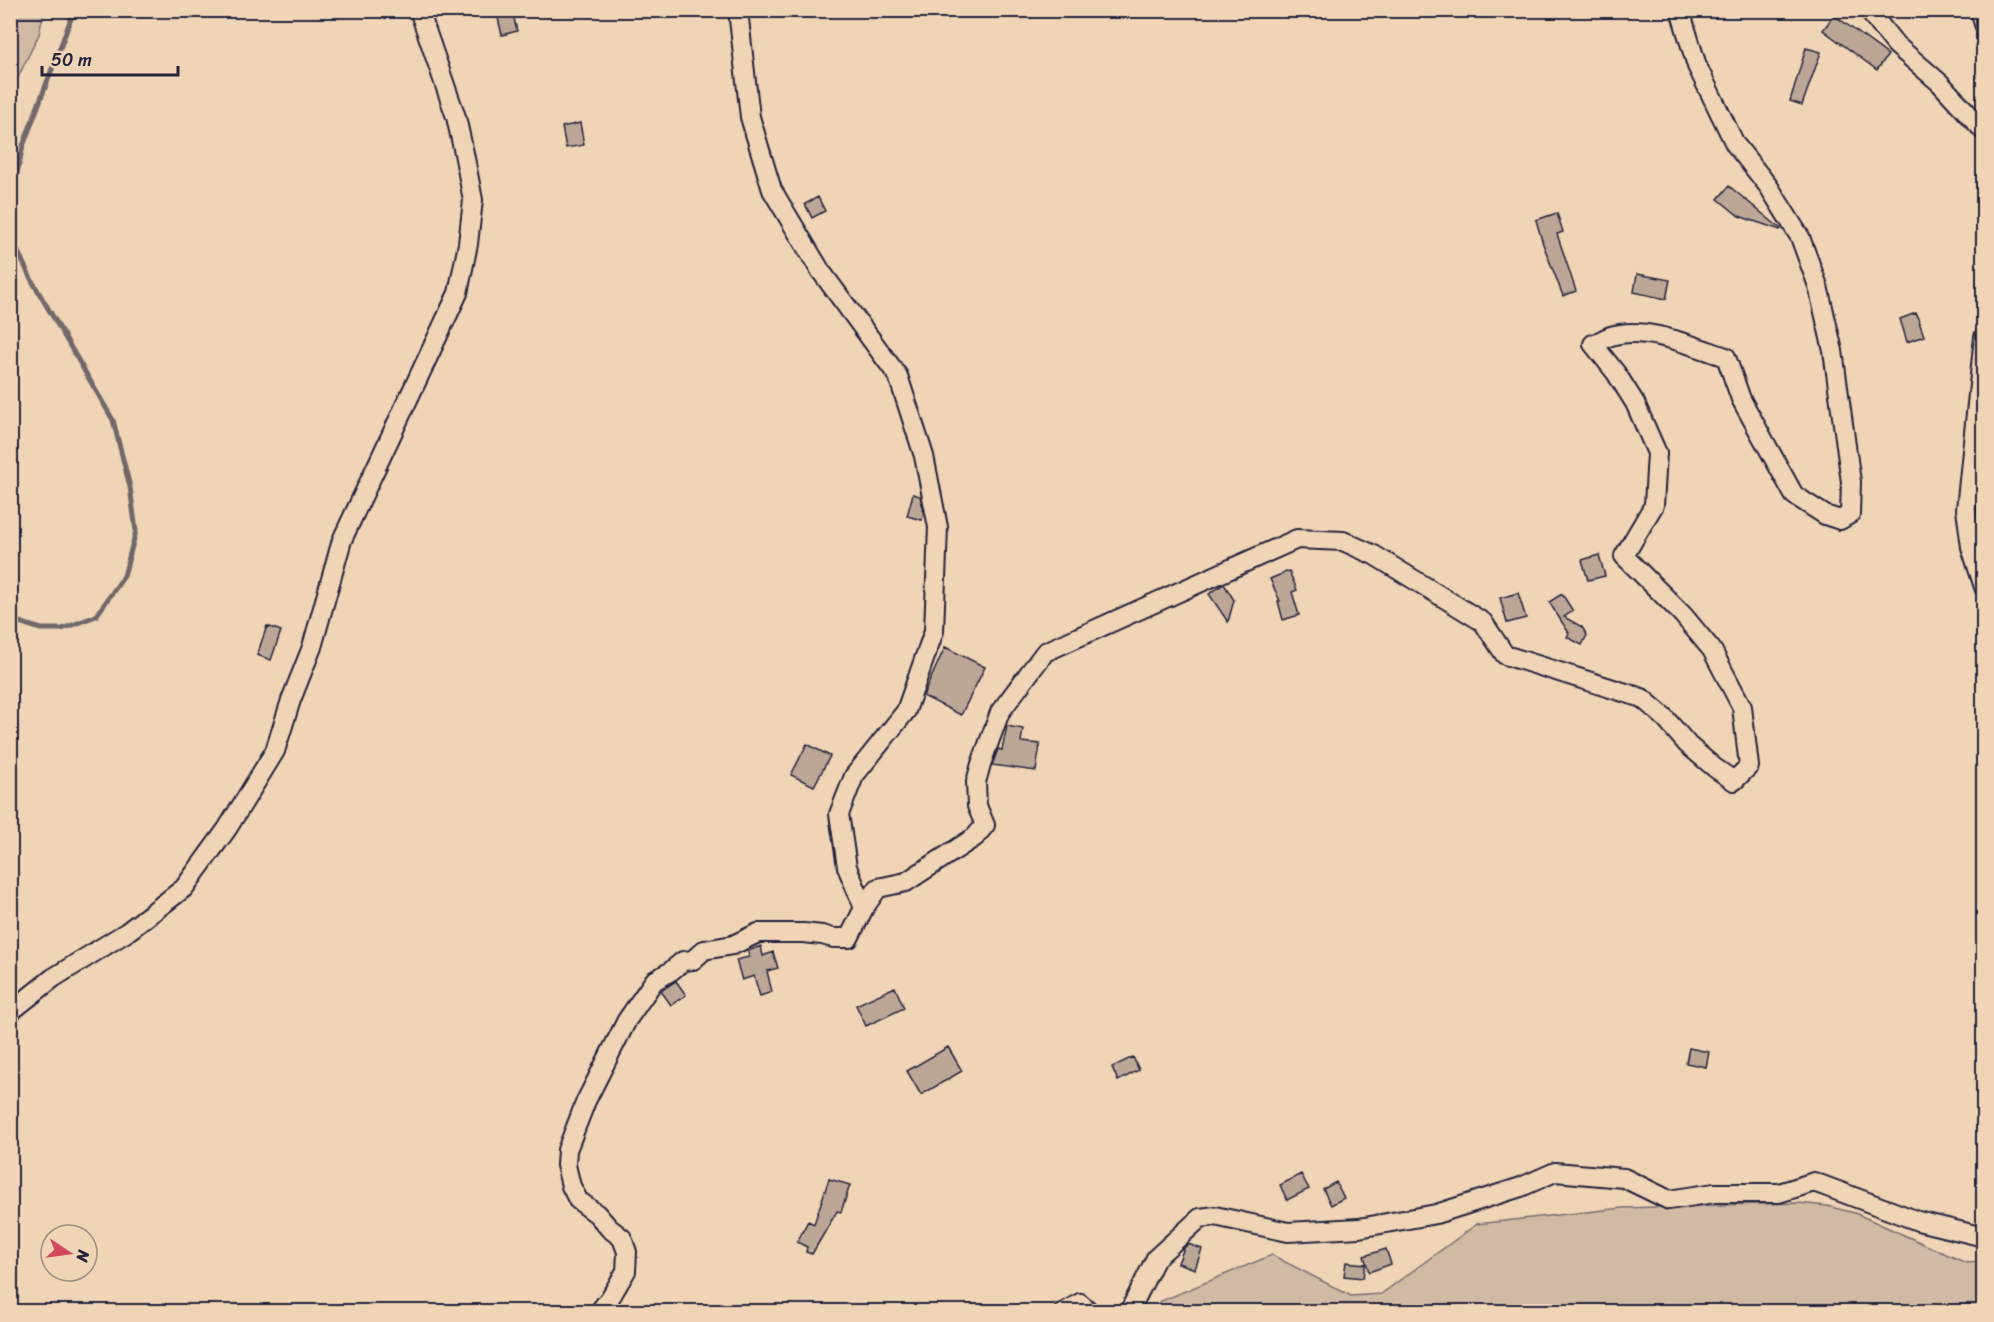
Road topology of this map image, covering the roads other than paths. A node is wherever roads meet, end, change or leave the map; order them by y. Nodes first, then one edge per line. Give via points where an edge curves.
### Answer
1 (419, 10) edge
2 (738, 10) edge
3 (1680, 10) edge
4 (1868, 10) edge
5 (1980, 10) edge
6 (1983, 24) edge
7 (1983, 131) edge
8 (1983, 337) edge
9 (1983, 587) edge
10 (864, 908) junction
11 (10, 1012) edge
12 (1983, 1237) edge
13 (599, 1311) edge
14 (1064, 1311) edge
15 (1090, 1311) edge
16 (1129, 1311) edge

1 - 11 street via 456,117 464,153 473,200 468,244 458,293 342,540 312,647 275,751 227,829 184,888
2 - 10 street via 750,117 772,190 820,270 898,376 924,456 938,527 934,631 906,711 854,776 839,814 847,867
3 - 10 street via 1698,66 1735,144 1800,237 1818,286 1833,351 1851,482 1850,514 1840,520 1794,495 1741,399 1726,357 1678,341 1634,333 1593,344 1635,404 1657,453 1654,505 1624,556 1712,650 1742,707 1749,766 1734,781 1688,745 1642,698 1505,655 1483,622 1374,555 1343,541 1297,539 1045,652 1000,712 981,764 976,782 977,806 985,825 975,837 906,882 878,888
4 - 7 street via 1896,45 1940,83
5 - 6 street
8 - 9 street via 1966,509 1971,547
10 - 13 street via 849,938 758,933 733,945 704,950 654,981 627,1020 586,1101 567,1150 568,1175 578,1200 622,1238 627,1252 626,1270
12 - 16 street via 1918,1221 1814,1182 1779,1193 1714,1193 1669,1200 1624,1178 1555,1172 1436,1215 1359,1228 1288,1232 1215,1216 1200,1218 1156,1258
14 - 15 street via 1080,1303

